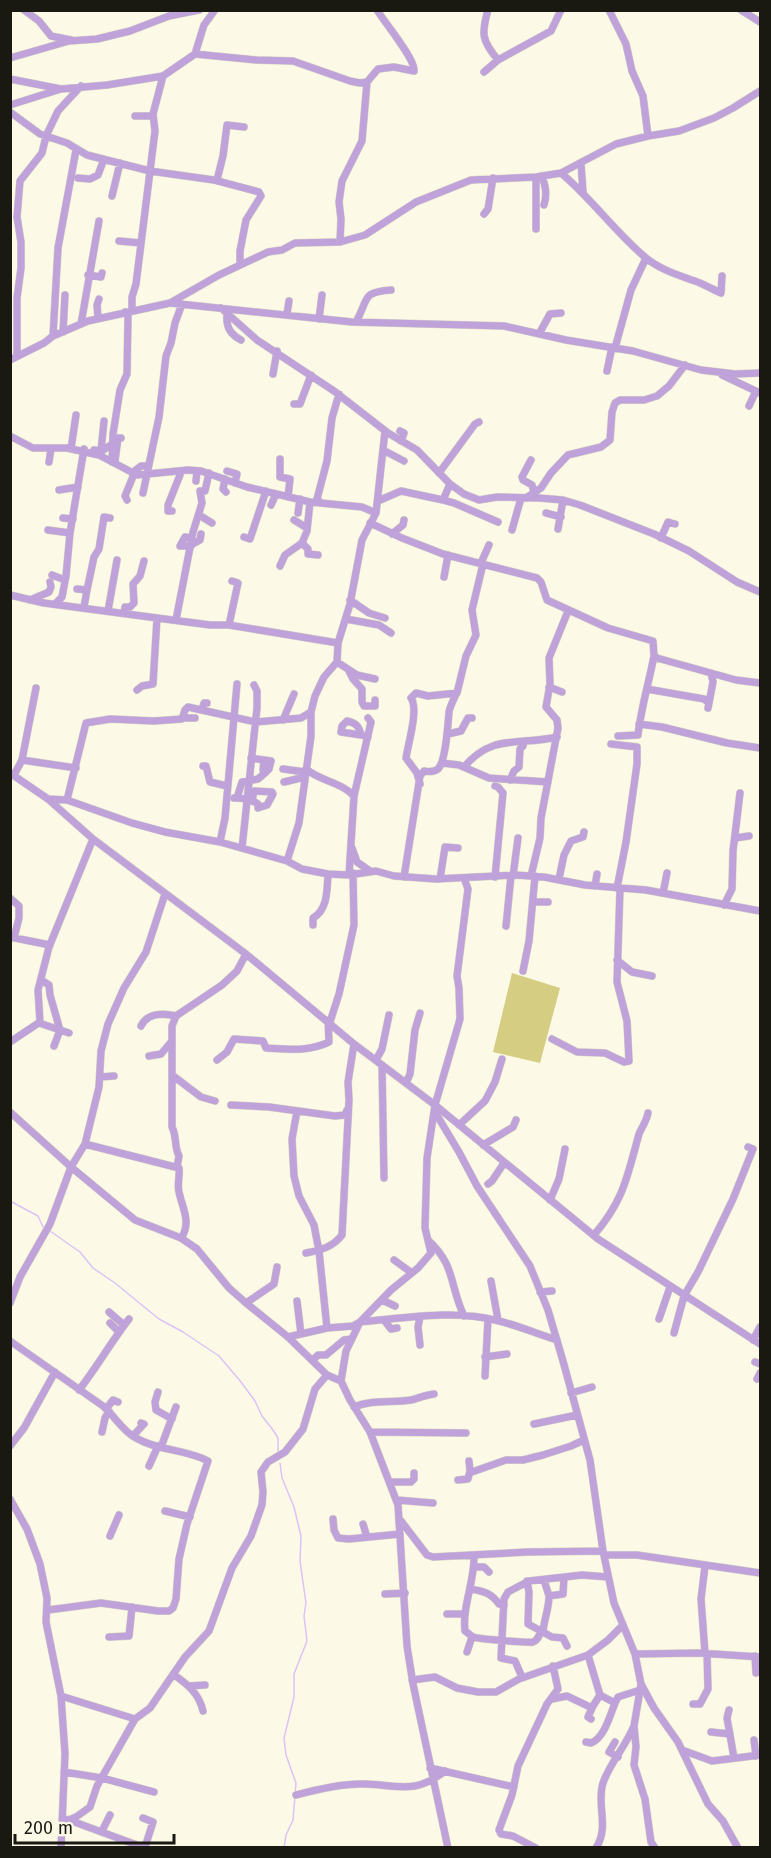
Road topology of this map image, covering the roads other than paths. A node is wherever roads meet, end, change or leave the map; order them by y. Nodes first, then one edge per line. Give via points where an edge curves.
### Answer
1 (24, 10) edge
2 (200, 10) edge
3 (215, 10) edge
4 (377, 10) edge
5 (488, 10) edge
6 (561, 10) edge
7 (609, 10) edge
8 (741, 10) edge
9 (756, 10) edge
10 (757, 20) edge
11 (73, 40) junction
12 (195, 54) junction
13 (10, 58) edge
14 (498, 60) junction
15 (484, 72) dead end
16 (163, 76) junction
17 (10, 79) edge
18 (367, 82) junction
19 (81, 86) junction
20 (61, 89) junction
21 (760, 91) edge
22 (10, 105) edge
23 (10, 112) edge
24 (135, 116) dead end
25 (153, 116) junction
26 (244, 127) dead end
27 (46, 136) junction
28 (648, 136) junction
29 (76, 150) junction
30 (104, 159) junction
31 (120, 163) junction
32 (581, 164) junction
33 (150, 171) junction
34 (561, 173) junction
35 (539, 177) junction
36 (78, 178) dead end
37 (493, 178) junction
38 (217, 180) junction
39 (583, 192) junction
40 (112, 196) dead end
41 (544, 205) dead end
42 (484, 214) dead end
43 (99, 221) dead end
44 (536, 229) dead end
45 (119, 241) dead end
46 (340, 242) junction
47 (141, 243) junction
48 (646, 258) junction
49 (240, 265) junction
50 (102, 273) dead end
51 (88, 276) junction
52 (722, 276) dead end
53 (391, 290) dead end
54 (65, 295) dead end
55 (322, 295) dead end
56 (99, 299) dead end
57 (289, 301) dead end
58 (170, 303) junction
59 (182, 304) junction
60 (221, 308) junction
61 (129, 311) junction
62 (561, 313) dead end
63 (287, 314) junction
64 (227, 315) junction
65 (98, 318) junction
66 (319, 319) junction
67 (356, 322) junction
68 (81, 324) junction
69 (63, 332) junction
70 (539, 334) junction
71 (53, 336) junction
72 (241, 340) dead end
73 (614, 348) junction
74 (277, 351) junction
75 (14, 358) edge
76 (684, 366) junction
77 (607, 371) dead end
78 (716, 372) junction
79 (760, 373) edge
80 (273, 374) dead end
81 (311, 375) junction
82 (758, 392) edge
83 (339, 394) junction
84 (294, 404) dead end
85 (749, 406) dead end
86 (76, 415) dead end
87 (104, 421) dead end
88 (479, 422) dead end
89 (400, 430) dead end
90 (386, 431) junction
91 (10, 436) edge
92 (121, 438) dead end
93 (401, 441) junction
94 (112, 444) junction
95 (51, 449) junction
96 (71, 449) junction
97 (383, 450) junction
98 (82, 451) junction
99 (100, 452) junction
100 (280, 459) dead end
101 (404, 460) dead end
102 (531, 460) dead end
103 (50, 462) dead end
104 (113, 463) junction
105 (148, 466) junction
106 (197, 471) junction
107 (227, 471) dead end
108 (133, 473) junction
109 (179, 473) junction
110 (209, 473) junction
111 (439, 473) junction
112 (146, 475) junction
113 (225, 479) junction
114 (196, 481) dead end
115 (236, 483) junction
116 (450, 484) junction
117 (78, 487) junction
118 (181, 487) dead end
119 (60, 490) dead end
120 (266, 491) junction
121 (226, 492) dead end
122 (534, 492) junction
123 (143, 494) dead end
124 (276, 494) junction
125 (288, 496) junction
126 (524, 498) junction
127 (300, 499) junction
128 (127, 500) dead end
129 (563, 500) junction
130 (378, 501) junction
131 (443, 501) junction
132 (310, 502) junction
133 (321, 503) junction
134 (271, 506) dead end
135 (172, 511) dead end
136 (376, 513) junction
137 (546, 513) dead end
138 (199, 515) junction
139 (561, 517) junction
140 (63, 518) dead end
141 (110, 518) dead end
142 (73, 519) junction
143 (404, 520) dead end
144 (498, 522) dead end
145 (212, 523) dead end
146 (370, 523) junction
147 (675, 524) dead end
148 (307, 528) junction
149 (558, 529) dead end
150 (512, 530) dead end
151 (48, 531) dead end
152 (70, 533) junction
153 (201, 534) dead end
154 (392, 534) junction
155 (244, 537) dead end
156 (661, 537) junction
157 (191, 543) junction
158 (302, 543) junction
159 (489, 545) dead end
160 (318, 555) dead end
161 (448, 555) junction
162 (117, 560) dead end
163 (144, 561) dead end
164 (482, 564) junction
165 (280, 566) dead end
166 (100, 571) dead end
167 (90, 574) junction
168 (444, 578) dead end
169 (57, 581) junction
170 (232, 581) dead end
171 (89, 588) junction
172 (77, 589) dead end
173 (49, 592) junction
174 (760, 592) edge
175 (10, 596) edge
176 (30, 600) junction
177 (351, 600) junction
178 (54, 604) junction
179 (84, 607) junction
180 (568, 610) junction
181 (108, 611) junction
182 (124, 614) junction
183 (157, 618) junction
184 (385, 618) dead end
185 (346, 619) junction
186 (176, 620) junction
187 (229, 625) junction
188 (391, 633) dead end
189 (338, 642) junction
190 (654, 656) junction
191 (337, 662) junction
192 (350, 670) junction
193 (711, 673) junction
194 (375, 679) dead end
195 (760, 683) edge
196 (237, 684) dead end
197 (254, 685) dead end
198 (549, 687) junction
199 (36, 688) dead end
200 (647, 689) junction
201 (137, 690) dead end
202 (562, 692) dead end
203 (457, 693) junction
204 (294, 694) dead end
205 (375, 700) dead end
206 (311, 712) junction
207 (234, 717) junction
208 (183, 718) junction
209 (195, 718) dead end
210 (368, 718) dead end
211 (472, 718) dead end
212 (284, 720) junction
213 (256, 722) junction
214 (639, 724) junction
215 (448, 734) junction
216 (618, 736) dead end
217 (557, 737) junction
218 (524, 741) junction
219 (611, 744) dead end
220 (760, 748) edge
221 (251, 758) junction
222 (22, 760) junction
223 (441, 763) junction
224 (203, 766) dead end
225 (464, 767) junction
226 (76, 768) junction
227 (283, 770) dead end
228 (305, 772) junction
229 (12, 774) edge
230 (510, 780) junction
231 (249, 782) junction
232 (284, 782) dead end
233 (548, 782) junction
234 (420, 784) junction
235 (227, 786) junction
236 (495, 786) dead end
237 (740, 793) dead end
238 (354, 796) junction
239 (48, 799) junction
240 (67, 800) junction
241 (249, 800) junction
242 (584, 832) dead end
243 (750, 836) dead end
244 (518, 838) dead end
245 (735, 838) junction
246 (93, 839) junction
247 (220, 842) junction
248 (361, 843) dead end
249 (352, 845) junction
250 (242, 848) junction
251 (458, 848) dead end
252 (286, 861) junction
253 (370, 871) junction
254 (667, 873) dead end
255 (328, 874) junction
256 (351, 874) junction
257 (597, 874) dead end
258 (512, 876) junction
259 (533, 876) junction
260 (404, 877) junction
261 (495, 877) junction
262 (464, 878) junction
263 (440, 879) junction
264 (559, 879) junction
265 (596, 886) junction
266 (618, 888) junction
267 (663, 893) junction
268 (165, 894) junction
269 (10, 898) edge
270 (533, 902) junction
271 (548, 902) dead end
272 (724, 905) junction
273 (760, 911) edge
274 (312, 925) dead end
275 (506, 926) dead end
276 (13, 938) edge
277 (50, 945) junction
278 (246, 954) junction
279 (617, 960) junction
280 (523, 972) dead end
281 (652, 976) dead end
282 (41, 980) junction
283 (420, 1013) dead end
284 (173, 1015) junction
285 (389, 1015) dead end
286 (329, 1021) junction
287 (39, 1023) junction
288 (141, 1026) dead end
289 (60, 1030) junction
290 (69, 1033) dead end
291 (552, 1039) dead end
292 (10, 1042) edge
293 (174, 1044) junction
294 (354, 1044) junction
295 (54, 1046) dead end
296 (161, 1054) junction
297 (149, 1056) dead end
298 (502, 1059) dead end
299 (171, 1060) junction
300 (217, 1060) dead end
301 (379, 1063) junction
302 (172, 1075) junction
303 (114, 1076) dead end
304 (100, 1077) junction
305 (406, 1083) junction
306 (215, 1101) dead end
307 (231, 1105) dead end
308 (435, 1108) junction
309 (347, 1110) junction
310 (297, 1111) junction
311 (10, 1113) edge
312 (648, 1113) dead end
313 (516, 1120) dead end
314 (459, 1125) junction
315 (85, 1144) junction
316 (483, 1145) junction
317 (748, 1147) dead end
318 (565, 1149) dead end
319 (504, 1163) junction
320 (71, 1167) junction
321 (177, 1167) junction
322 (384, 1178) dead end
323 (488, 1184) dead end
324 (550, 1200) junction
325 (594, 1235) junction
326 (182, 1238) junction
327 (428, 1240) junction
328 (319, 1251) junction
329 (306, 1253) dead end
330 (394, 1260) dead end
331 (277, 1267) dead end
332 (412, 1273) junction
333 (491, 1281) dead end
334 (670, 1287) junction
335 (552, 1291) dead end
336 (540, 1292) junction
337 (684, 1296) junction
338 (382, 1300) junction
339 (297, 1301) dead end
340 (10, 1302) edge
341 (246, 1303) junction
342 (395, 1306) dead end
343 (110, 1312) dead end
344 (464, 1316) junction
345 (420, 1317) junction
346 (488, 1319) junction
347 (659, 1319) dead end
348 (384, 1320) junction
349 (498, 1320) junction
350 (360, 1322) junction
351 (110, 1323) dead end
352 (760, 1327) edge
353 (327, 1328) junction
354 (397, 1328) dead end
355 (119, 1332) junction
356 (674, 1333) dead end
357 (301, 1334) junction
358 (288, 1337) junction
359 (351, 1339) junction
360 (556, 1340) junction
361 (753, 1340) junction
362 (10, 1341) edge
363 (760, 1344) edge
364 (420, 1345) dead end
365 (507, 1354) dead end
366 (485, 1357) junction
367 (313, 1360) junction
368 (55, 1372) junction
369 (327, 1375) junction
370 (485, 1376) dead end
371 (341, 1381) junction
372 (592, 1388) dead end
373 (79, 1390) junction
374 (158, 1392) dead end
375 (571, 1393) junction
376 (434, 1394) dead end
377 (118, 1402) dead end
378 (176, 1407) dead end
379 (354, 1407) junction
380 (108, 1410) junction
381 (577, 1415) junction
382 (172, 1419) junction
383 (141, 1423) dead end
384 (534, 1424) dead end
385 (102, 1432) dead end
386 (370, 1432) junction
387 (466, 1433) dead end
388 (133, 1436) junction
389 (584, 1440) junction
390 (10, 1446) edge
391 (159, 1446) junction
392 (469, 1461) dead end
393 (149, 1466) dead end
394 (470, 1472) junction
395 (414, 1473) dead end
396 (458, 1480) dead end
397 (391, 1482) junction
398 (10, 1499) edge
399 (397, 1500) junction
400 (433, 1503) dead end
401 (165, 1511) dead end
402 (119, 1515) dead end
403 (190, 1516) junction
404 (333, 1519) dead end
405 (400, 1521) junction
406 (363, 1524) dead end
407 (400, 1534) junction
408 (110, 1536) dead end
409 (367, 1537) junction
410 (603, 1553) junction
411 (474, 1555) junction
412 (705, 1566) junction
413 (475, 1568) junction
414 (489, 1572) dead end
415 (760, 1573) edge
416 (608, 1577) junction
417 (564, 1578) junction
418 (544, 1580) junction
419 (527, 1581) junction
420 (470, 1589) junction
421 (485, 1591) junction
422 (509, 1592) junction
423 (405, 1593) junction
424 (386, 1594) dead end
425 (549, 1596) junction
426 (504, 1605) junction
427 (132, 1607) junction
428 (48, 1610) junction
429 (447, 1614) dead end
430 (465, 1614) junction
431 (622, 1626) junction
432 (542, 1631) junction
433 (109, 1637) dead end
434 (472, 1637) junction
435 (502, 1640) junction
436 (567, 1646) dead end
437 (467, 1652) dead end
438 (635, 1654) junction
439 (706, 1654) junction
440 (588, 1655) junction
441 (758, 1657) edge
442 (553, 1666) junction
443 (756, 1673) dead end
444 (173, 1674) junction
445 (522, 1677) junction
446 (412, 1680) junction
447 (205, 1685) dead end
448 (189, 1686) junction
449 (640, 1687) junction
450 (600, 1695) junction
451 (61, 1696) junction
452 (552, 1699) junction
453 (615, 1703) junction
454 (693, 1704) dead end
455 (593, 1706) junction
456 (729, 1710) dead end
457 (202, 1711) dead end
458 (122, 1715) junction
459 (135, 1719) junction
460 (591, 1719) dead end
461 (634, 1726) junction
462 (130, 1730) junction
463 (711, 1732) dead end
464 (730, 1734) junction
465 (754, 1740) dead end
466 (586, 1742) dead end
467 (615, 1742) dead end
468 (682, 1750) junction
469 (758, 1756) edge
470 (618, 1757) junction
471 (734, 1758) junction
472 (430, 1768) junction
473 (445, 1771) junction
474 (64, 1772) junction
475 (102, 1778) junction
476 (433, 1780) junction
477 (514, 1787) junction
478 (153, 1792) dead end
479 (296, 1795) dead end
480 (110, 1815) dead end
481 (143, 1818) dead end
482 (66, 1819) junction
483 (102, 1831) junction
484 (145, 1847) edge
485 (61, 1848) edge
486 (448, 1848) edge
487 (536, 1848) edge
488 (596, 1848) edge
489 (655, 1848) edge
490 (738, 1848) edge

1 - 11 street via 51,36
2 - 11 street via 97,39
3 - 12 street via 204,25
4 - 18 street via 415,69 378,69
5 - 14 street via 484,42
6 - 14 street via 551,31
7 - 28 street via 626,44 643,96
8 - 10 street
9 - 10 street
11 - 13 street
12 - 16 street
12 - 18 street via 293,62 350,81
14 - 15 street
16 - 19 street
16 - 25 street
17 - 20 street
18 - 46 street via 362,141 342,182
19 - 20 street
19 - 27 street via 58,111
20 - 22 street
21 - 28 street via 714,118 679,131
23 - 27 street
24 - 25 street
25 - 33 street
26 - 38 street via 227,125
27 - 29 street
27 - 75 street via 42,153 20,181 17,217 21,268
28 - 32 street via 616,144
29 - 30 street
29 - 71 street via 58,248
30 - 31 street
30 - 36 street via 98,175
31 - 33 street
31 - 40 street
32 - 34 street
32 - 39 street
33 - 38 street
33 - 47 street
34 - 35 street
34 - 39 street
35 - 37 street
35 - 41 street via 545,192
35 - 44 street
37 - 42 street
37 - 46 street via 471,180 435,193 365,235
38 - 49 street via 261,194 246,220
39 - 48 street
43 - 51 street
45 - 47 street
46 - 49 street via 295,243
47 - 61 street
48 - 52 street via 673,274 721,293
48 - 73 street via 631,290
49 - 58 street
50 - 51 street via 101,277
51 - 68 street
53 - 67 street via 373,291
54 - 69 street
55 - 66 street
56 - 65 street
57 - 63 street
58 - 59 street
58 - 61 street
59 - 60 street
59 - 105 street via 166,356
60 - 63 street
60 - 64 street
61 - 65 street
61 - 94 street via 127,374 120,390
62 - 70 street via 550,314
63 - 66 street
64 - 72 street via 231,334
64 - 74 street
65 - 68 street
66 - 67 street
67 - 70 street via 491,324
68 - 69 street
69 - 71 street
70 - 73 street
71 - 75 street
73 - 76 street
73 - 77 street
74 - 80 street
74 - 81 street
76 - 78 street
76 - 122 street via 657,396 615,403 610,440 601,447 568,455
78 - 79 street
78 - 82 street
81 - 83 street
81 - 84 street via 300,404
82 - 85 street
83 - 90 street
83 - 133 street via 317,500
86 - 96 street
87 - 99 street
88 - 111 street
89 - 93 street via 405,433
90 - 93 street
90 - 97 street
91 - 95 street via 33,448
92 - 104 street
93 - 111 street via 417,450
94 - 99 street
94 - 104 street
95 - 96 street
95 - 103 street
96 - 98 street
97 - 101 street
97 - 130 street
98 - 99 street
98 - 117 street
99 - 104 street
100 - 125 street via 280,477 290,479
102 - 122 street via 522,477
104 - 108 street
105 - 108 street
105 - 112 street
106 - 109 street
106 - 110 street
106 - 114 street
107 - 115 street via 237,474
108 - 112 street
108 - 128 street via 124,496
109 - 112 street
109 - 118 street
109 - 135 street via 168,505 168,511
110 - 113 street
110 - 138 street via 205,491 200,491
111 - 116 street
112 - 123 street
113 - 115 street
113 - 121 street
115 - 120 street
116 - 126 street via 479,500 497,496
116 - 131 street
117 - 119 street
117 - 142 street
120 - 124 street
120 - 155 street via 250,539
122 - 126 street
124 - 125 street
124 - 134 street
125 - 127 street
126 - 129 street
126 - 150 street
127 - 132 street
127 - 148 street via 296,517
129 - 139 street
129 - 156 street
130 - 131 street via 401,491
130 - 136 street
131 - 144 street
132 - 133 street
132 - 148 street
133 - 136 street via 356,506
136 - 146 street
137 - 139 street
138 - 145 street
138 - 157 street
139 - 149 street
140 - 142 street
141 - 167 street via 104,517
142 - 152 street
143 - 154 street
146 - 154 street
146 - 177 street via 358,553
147 - 156 street via 668,522
148 - 158 street
151 - 152 street
152 - 169 street
153 - 157 street via 200,540
154 - 161 street
156 - 174 street
157 - 186 street
158 - 160 street via 308,554
158 - 165 street via 285,555
159 - 164 street
161 - 164 street
161 - 168 street
162 - 181 street
163 - 182 street via 133,584 134,603 125,607
164 - 180 street via 537,578 544,598
164 - 203 street via 472,612 476,634
166 - 167 street
167 - 171 street
169 - 173 street
169 - 178 street via 62,597
170 - 187 street via 238,583
171 - 172 street
171 - 179 street
173 - 176 street
173 - 178 street
175 - 176 street
176 - 178 street
177 - 184 street via 369,613
177 - 185 street
178 - 179 street
179 - 181 street
180 - 190 street via 608,628 653,641
180 - 198 street via 549,658
181 - 182 street
182 - 183 street
183 - 186 street
183 - 201 street via 153,684
185 - 188 street via 379,625
185 - 189 street
186 - 187 street
187 - 189 street
189 - 191 street
190 - 193 street
190 - 200 street
191 - 192 street
191 - 206 street via 324,677
192 - 194 street
192 - 205 street via 362,689 364,706 375,706
193 - 195 street
193 - 200 street via 708,705 704,699
196 - 207 street
197 - 213 street
198 - 202 street
198 - 217 street via 546,706 557,720
199 - 222 street
200 - 214 street
203 - 215 street via 449,711
203 - 234 street via 416,693 411,698 413,718 406,758
204 - 212 street
206 - 212 street
206 - 228 street
207 - 208 street via 205,706 186,708
207 - 213 street
207 - 235 street
208 - 209 street
208 - 226 street via 89,721 83,730
210 - 238 street via 371,722
211 - 215 street via 468,718 461,731
212 - 213 street
213 - 221 street
214 - 216 street via 638,735
214 - 220 street
215 - 223 street
217 - 218 street
217 - 233 street
218 - 225 street via 509,741 485,750
218 - 230 street via 519,768
219 - 266 street via 637,747
221 - 231 street
221 - 231 street via 264,760 263,770 267,772
222 - 226 street
222 - 229 street
223 - 225 street
223 - 234 street via 431,772 424,771
224 - 235 street via 210,782
225 - 230 street via 489,778
226 - 240 street
227 - 228 street
228 - 232 street
228 - 238 street
228 - 252 street via 299,823
229 - 239 street
230 - 233 street
231 - 241 street
231 - 241 street via 240,784 236,798
233 - 259 street
234 - 260 street
235 - 247 street
236 - 261 street via 503,793
237 - 245 street
238 - 249 street
239 - 240 street
239 - 246 street
240 - 247 street via 132,823
241 - 250 street
242 - 264 street via 571,841
243 - 245 street
244 - 258 street
245 - 272 street via 732,889
246 - 268 street
246 - 277 street
247 - 250 street
248 - 249 street
249 - 253 street via 357,862
249 - 256 street
250 - 252 street
251 - 263 street via 445,847
252 - 255 street
253 - 256 street
253 - 260 street
254 - 267 street
255 - 256 street
255 - 274 street via 324,906
256 - 286 street via 354,925
257 - 265 street
258 - 259 street
258 - 261 street
258 - 275 street
259 - 264 street
259 - 270 street
260 - 263 street
261 - 262 street
262 - 263 street
262 - 308 street via 468,889 456,976 460,1019
264 - 265 street
265 - 266 street
266 - 267 street
266 - 279 street
267 - 272 street
268 - 278 street
268 - 304 street via 146,952 108,1024
269 - 276 street via 19,906
270 - 271 street
270 - 280 street
272 - 273 street
276 - 277 street
277 - 282 street
278 - 284 street via 237,971 222,985
278 - 286 street
279 - 281 street via 632,972
279 - 291 street via 629,1060 624,1062 605,1053 577,1052
282 - 287 street
282 - 289 street via 49,985
283 - 305 street
284 - 288 street via 147,1018
284 - 293 street
285 - 301 street
286 - 294 street
286 - 300 street via 329,1041 324,1044 301,1050 266,1048 263,1041 234,1039
287 - 289 street
287 - 292 street
289 - 290 street
289 - 295 street
293 - 296 street
293 - 299 street
294 - 301 street
294 - 309 street
296 - 297 street
296 - 299 street
298 - 314 street via 485,1101
299 - 302 street
301 - 305 street
301 - 322 street
302 - 306 street via 201,1097
302 - 321 street
303 - 304 street
304 - 315 street
305 - 308 street
307 - 310 street
308 - 314 street
308 - 327 street via 427,1158
308 - 336 street via 477,1186 523,1254
309 - 310 street via 345,1115 335,1116
309 - 328 street via 342,1236
310 - 328 street via 292,1139 294,1176 314,1225
311 - 320 street
312 - 325 street via 620,1199
313 - 316 street
314 - 316 street
315 - 320 street
315 - 321 street
316 - 319 street
317 - 337 street via 753,1149 733,1199
318 - 324 street
319 - 323 street
319 - 324 street
320 - 326 street via 135,1220
320 - 340 street via 50,1224
321 - 326 street via 178,1191 186,1210
324 - 325 street
325 - 334 street
326 - 341 street via 198,1249
327 - 332 street via 431,1253
327 - 344 street via 448,1265
328 - 329 street
328 - 353 street
330 - 332 street
331 - 341 street via 274,1284
332 - 338 street
333 - 349 street
334 - 337 street
334 - 347 street
335 - 336 street
336 - 360 street
337 - 356 street
337 - 361 street
338 - 342 street
338 - 350 street
339 - 357 street
341 - 358 street
343 - 355 street via 127,1322
344 - 345 street
344 - 346 street
345 - 348 street
345 - 364 street
346 - 349 street
346 - 366 street
348 - 350 street
348 - 354 street via 391,1329
349 - 360 street
350 - 353 street
350 - 359 street
351 - 355 street
352 - 361 street
353 - 357 street
355 - 373 street
357 - 358 street
358 - 367 street
359 - 367 street
359 - 371 street
360 - 375 street
361 - 363 street
362 - 368 street
365 - 366 street
366 - 370 street
367 - 369 street
368 - 373 street
368 - 390 street
369 - 371 street
369 - 444 street via 315,1389 303,1429 285,1452 268,1462 261,1472 262,1504 251,1536 232,1568 208,1630
371 - 379 street
372 - 375 street
373 - 380 street
374 - 382 street via 156,1410
375 - 381 street
376 - 379 street
377 - 380 street via 113,1400
378 - 382 street
379 - 386 street
380 - 385 street
380 - 388 street
381 - 384 street
381 - 389 street
382 - 391 street
383 - 388 street via 144,1424
386 - 387 street
386 - 397 street
388 - 391 street
389 - 394 street via 543,1455 506,1460
389 - 410 street
391 - 393 street
391 - 403 street via 208,1461
392 - 394 street
394 - 396 street via 468,1479
395 - 397 street via 411,1482
397 - 399 street
398 - 428 street via 40,1564
399 - 400 street
399 - 405 street
401 - 403 street
402 - 408 street
403 - 427 street via 179,1559 173,1608 158,1611
404 - 409 street via 338,1538
405 - 407 street
405 - 411 street via 427,1555
406 - 409 street
407 - 409 street
407 - 423 street
410 - 411 street
410 - 412 street
410 - 416 street
411 - 413 street
412 - 415 street
412 - 439 street via 701,1599
413 - 414 street via 484,1567
413 - 420 street
416 - 417 street
416 - 431 street
417 - 418 street
417 - 425 street via 562,1594
418 - 419 street
418 - 425 street
419 - 422 street
419 - 432 street via 528,1624
420 - 421 street
420 - 430 street
421 - 422 street
421 - 426 street
422 - 426 street
423 - 424 street
423 - 446 street
425 - 432 street
426 - 435 street
427 - 428 street via 101,1603
427 - 433 street via 129,1636
428 - 451 street via 46,1622
429 - 430 street
430 - 434 street via 465,1631
431 - 438 street
431 - 440 street
432 - 435 street via 535,1642
432 - 436 street via 563,1638
434 - 435 street
434 - 437 street
435 - 445 street via 501,1658 515,1661
438 - 439 street
438 - 449 street
439 - 441 street
439 - 454 street via 708,1689 700,1704
440 - 442 street
440 - 450 street
441 - 443 street
442 - 445 street
442 - 452 street via 558,1689
444 - 448 street
444 - 459 street via 150,1708
445 - 446 street via 501,1691 488,1693 457,1688 435,1677
446 - 472 street
447 - 448 street
448 - 457 street
449 - 453 street via 618,1697
449 - 461 street
449 - 468 street
450 - 453 street
450 - 455 street
451 - 458 street
451 - 474 street
452 - 455 street via 567,1696
452 - 477 street via 518,1766
453 - 466 street via 596,1741
455 - 460 street via 588,1717
456 - 464 street
458 - 459 street
458 - 462 street
459 - 462 street
461 - 470 street
461 - 489 street via 634,1765
462 - 475 street
463 - 464 street
464 - 471 street
465 - 469 street
467 - 470 street via 609,1752
468 - 471 street via 712,1761
468 - 490 street via 708,1804
469 - 471 street
470 - 488 street via 603,1783 603,1831
472 - 473 street
472 - 476 street
473 - 476 street
473 - 477 street
474 - 475 street
474 - 482 street
475 - 478 street
475 - 482 street via 90,1807
476 - 479 street via 414,1788 352,1785
476 - 486 street
477 - 487 street via 500,1833
480 - 483 street
481 - 484 street via 153,1822
482 - 483 street
482 - 485 street
483 - 484 street

